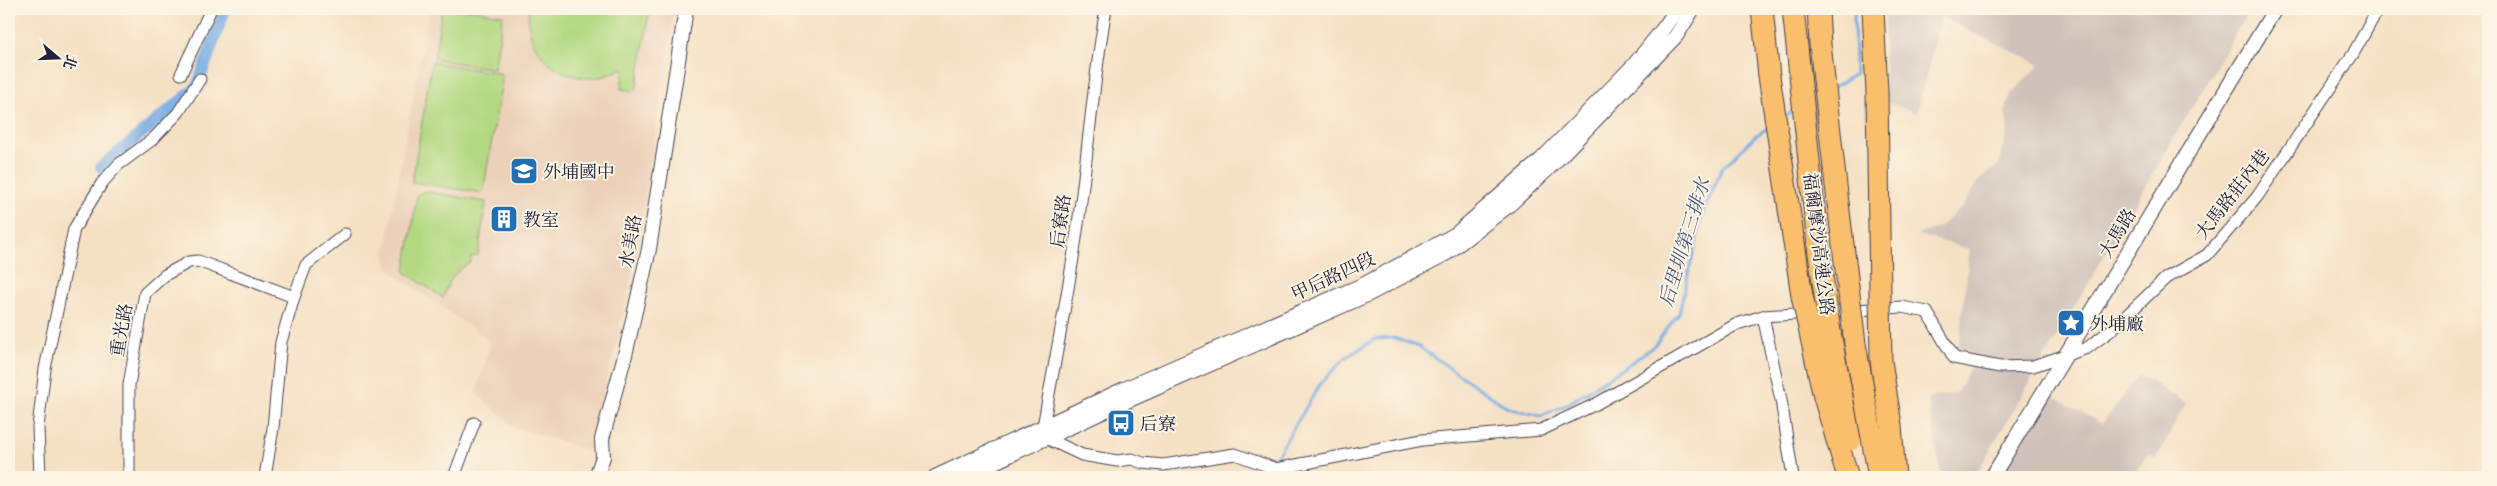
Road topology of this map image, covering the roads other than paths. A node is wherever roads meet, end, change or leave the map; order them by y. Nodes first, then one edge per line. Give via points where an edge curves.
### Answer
1 (211, 9) edge
2 (686, 9) edge
3 (1106, 9) edge
4 (1676, 9) edge
5 (1692, 9) edge
6 (1762, 9) edge
7 (1793, 9) edge
8 (1818, 9) edge
9 (1873, 9) edge
10 (1881, 9) edge
11 (2275, 9) edge
12 (2378, 9) edge
13 (181, 74) dead end
14 (200, 79) dead end
15 (1877, 93) junction
16 (345, 234) dead end
17 (294, 297) junction
18 (1763, 316) junction
19 (2066, 354) junction
20 (474, 423) dead end
21 (1045, 432) junction
22 (1275, 473) edge
23 (40, 477) edge
24 (129, 477) edge
25 (265, 477) edge
26 (454, 477) edge
27 (596, 477) edge
28 (935, 477) edge
29 (962, 477) edge
30 (1793, 477) edge
31 (1848, 477) edge
32 (1856, 477) edge
33 (1879, 477) edge
34 (1895, 477) edge
35 (1992, 477) edge

1 - 13 street
2 - 27 street, 水美路 via 649,249 602,440 603,457
3 - 21 street, 后寮路 via 1094,78 1077,229
4 - 21 street, 甲后路四段 via 1634,65 1549,152 1456,234 1364,284 1122,390
5 - 21 street, 甲后路四段 via 1676,36 1549,168 1494,218 1447,253 1369,294
6 - 31 highway, bridge via 1768,76 1802,296 1824,397
7 - 32 highway, 福爾摩沙高速公路, bridge via 1826,303
8 - 33 highway, 福爾摩沙高速公路, bridge via 1855,344
9 - 15 highway, bridge
10 - 15 highway, bridge
11 - 19 street, 大馬路
12 - 19 street, 大馬路莊內巷 via 2353,54 2256,197 2207,255 2166,278 2110,331 2087,348
14 - 23 street via 178,113 102,183 74,229 45,369 38,427
15 - 34 highway, bridge via 1881,361
16 - 17 street via 306,265
17 - 24 street, 重光路 via 198,261 189,262 165,275 145,292 129,385
17 - 25 street via 281,342
18 - 19 street, 大馬路莊內巷 via 1902,307 1928,312 1954,358 2000,367 2033,366
18 - 22 street, 大馬路莊內巷 via 1737,324 1596,404 1541,430 1422,440
18 - 30 street
19 - 35 street, 大馬路
20 - 26 street
21 - 22 street via 1082,455 1162,465 1234,454
21 - 28 street, 甲后路四段
21 - 29 street, 甲后路四段

